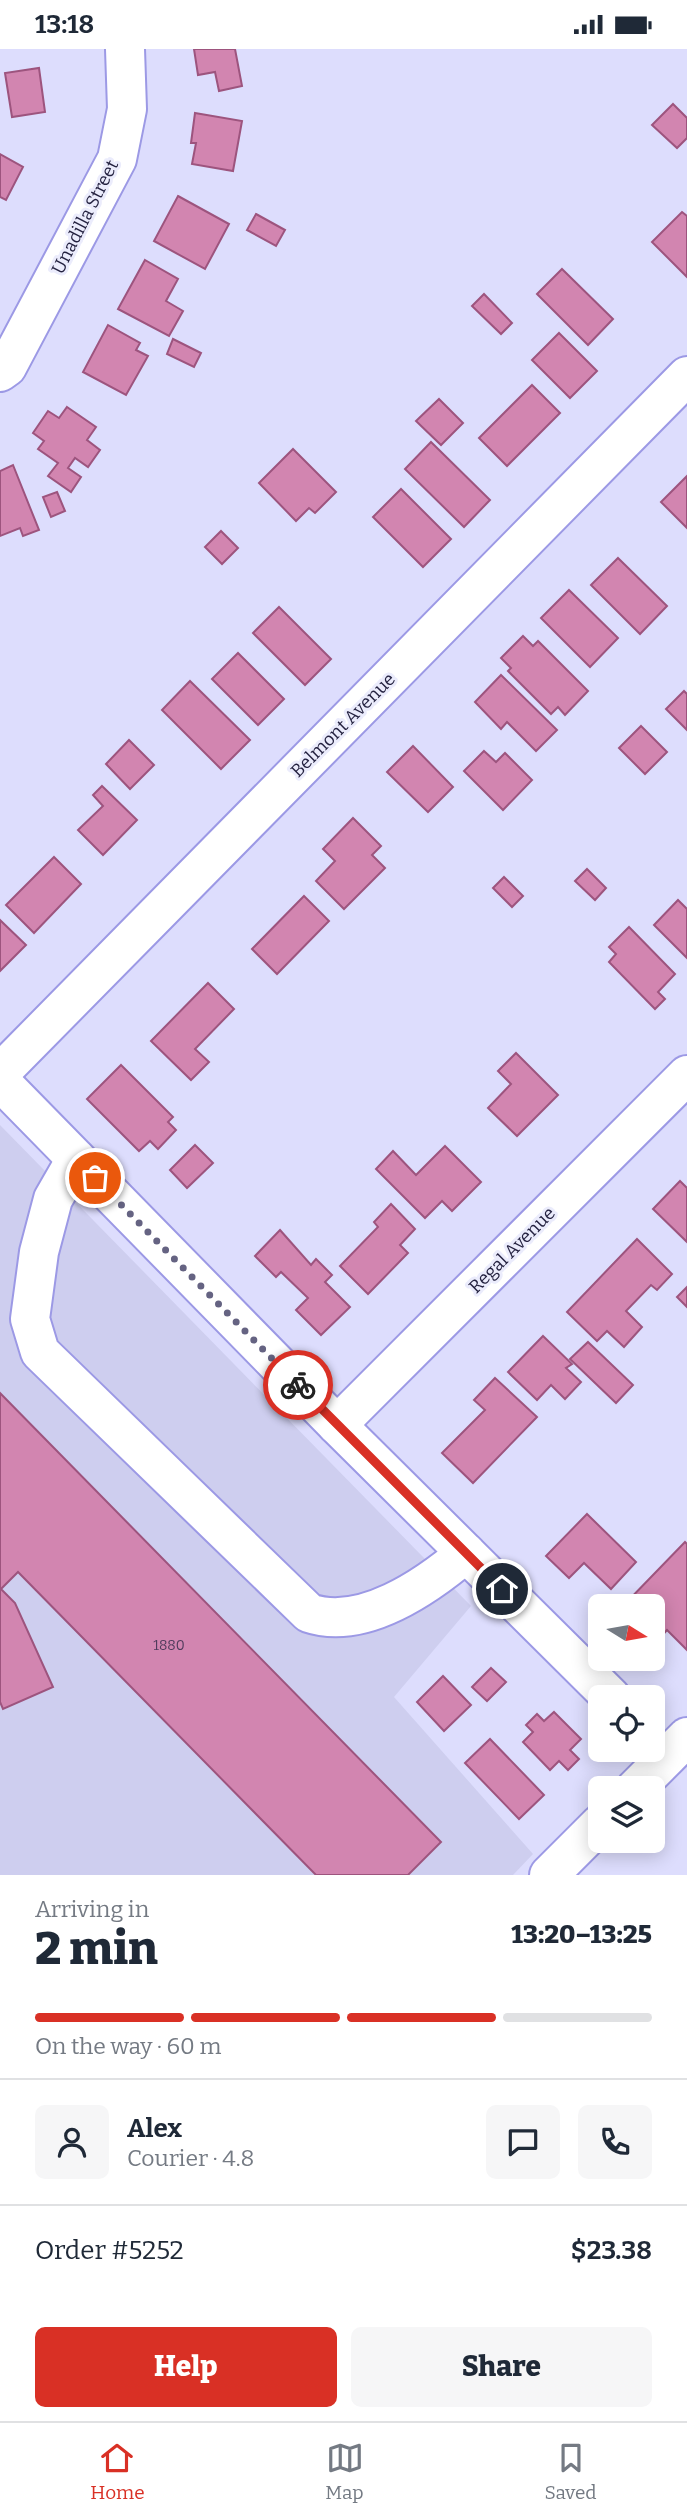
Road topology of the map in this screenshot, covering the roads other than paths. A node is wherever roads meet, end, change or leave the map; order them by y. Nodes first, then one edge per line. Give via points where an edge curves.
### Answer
1 (125, 49) edge
2 (0, 372) edge
3 (687, 376) edge
4 (0, 1073) edge
5 (687, 1075) edge
6 (0, 1081) edge
7 (76, 1159) junction
8 (337, 1425) junction
9 (466, 1553) junction
10 (599, 1685) edge
11 (674, 1750) edge
12 (648, 1776) edge
13 (588, 1836) edge
14 (549, 1875) edge

1 - 2 street, Unadilla Street via 127,109 117,159
3 - 4 street, Belmont Avenue
5 - 8 street, Regal Avenue
6 - 7 street
7 - 8 street
7 - 9 street via 53,1199 39,1252 30,1319 40,1352 309,1613 322,1618 345,1617 391,1604
8 - 9 street
9 - 10 street
11 - 12 street
13 - 14 street

